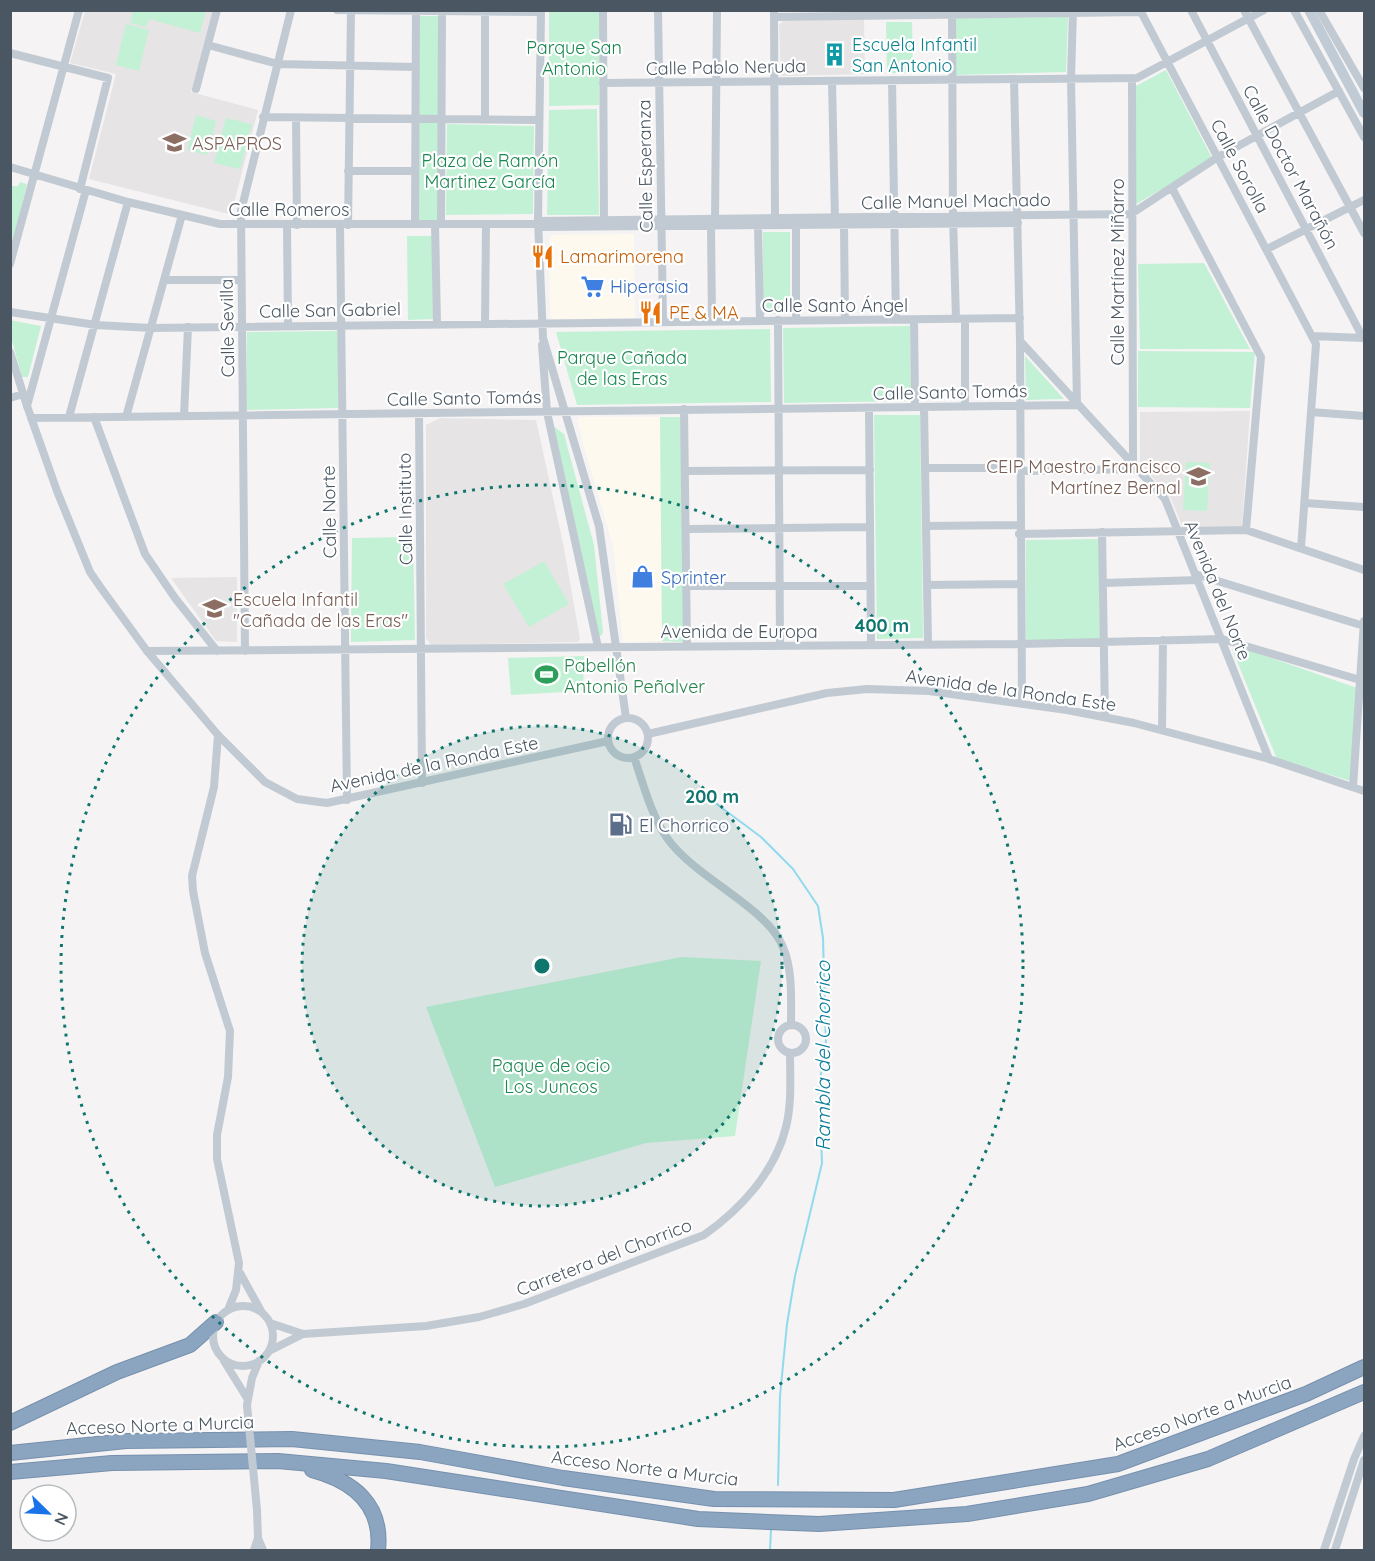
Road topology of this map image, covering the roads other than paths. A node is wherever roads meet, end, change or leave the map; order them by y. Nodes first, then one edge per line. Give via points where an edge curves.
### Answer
1 (79, 10) edge
2 (217, 10) edge
3 (291, 10) edge
4 (337, 10) edge
5 (603, 10) edge
6 (658, 10) edge
7 (717, 10) edge
8 (1191, 10) edge
9 (1244, 10) edge
10 (1264, 10) edge
11 (1294, 10) edge
12 (1309, 10) edge
13 (1319, 10) edge
14 (351, 11) edge
15 (416, 11) edge
16 (431, 11) edge
17 (442, 11) edge
18 (541, 11) edge
19 (1140, 11) edge
20 (485, 12) edge
21 (1073, 12) edge
22 (828, 13) edge
23 (952, 13) edge
24 (774, 14) edge
25 (1248, 19) junction
26 (1207, 40) junction
27 (208, 45) junction
28 (10, 53) edge
29 (1167, 62) junction
30 (278, 64) junction
31 (64, 66) junction
32 (349, 66) junction
33 (416, 66) junction
34 (1071, 78) junction
35 (1132, 78) junction
36 (952, 79) junction
37 (1014, 79) junction
38 (892, 80) junction
39 (774, 81) junction
40 (832, 81) junction
41 (659, 82) junction
42 (717, 82) junction
43 (1363, 82) edge
44 (603, 83) junction
45 (196, 89) dead end
46 (1339, 91) junction
47 (1298, 113) junction
48 (1365, 113) edge
49 (263, 117) junction
50 (296, 118) junction
51 (348, 119) junction
52 (416, 119) junction
53 (442, 119) junction
54 (485, 120) junction
55 (539, 120) junction
56 (1257, 135) junction
57 (1365, 137) edge
58 (1218, 157) junction
59 (10, 167) edge
60 (348, 171) junction
61 (415, 171) junction
62 (35, 174) junction
63 (1172, 188) junction
64 (83, 189) junction
65 (1365, 200) edge
66 (128, 202) junction
67 (1350, 207) junction
68 (182, 214) junction
69 (1131, 214) junction
70 (1076, 215) junction
71 (1018, 219) junction
72 (953, 220) junction
73 (894, 221) junction
74 (713, 222) junction
75 (775, 222) junction
76 (838, 222) junction
77 (661, 223) junction
78 (415, 224) junction
79 (438, 224) junction
80 (486, 224) junction
81 (538, 224) junction
82 (604, 224) junction
83 (240, 225) junction
84 (286, 225) junction
85 (297, 225) junction
86 (344, 225) junction
87 (758, 225) junction
88 (796, 225) junction
89 (1307, 229) junction
90 (1365, 233) edge
91 (1267, 249) junction
92 (10, 264) edge
93 (164, 280) junction
94 (241, 280) junction
95 (10, 312) edge
96 (1020, 318) junction
97 (51, 319) junction
98 (961, 319) junction
99 (778, 320) junction
100 (796, 320) junction
101 (845, 320) junction
102 (896, 320) junction
103 (914, 320) junction
104 (712, 321) junction
105 (760, 321) junction
106 (543, 322) junction
107 (663, 322) junction
108 (485, 323) junction
109 (436, 324) junction
110 (94, 325) junction
111 (342, 325) junction
112 (242, 326) junction
113 (288, 326) junction
114 (188, 327) junction
115 (151, 328) junction
116 (1312, 336) junction
117 (543, 338) junction
118 (1364, 338) edge
119 (1020, 341) junction
120 (10, 352) edge
121 (23, 394) junction
122 (10, 399) edge
123 (1077, 405) junction
124 (27, 406) junction
125 (1020, 406) junction
126 (915, 407) junction
127 (924, 407) junction
128 (965, 407) junction
129 (869, 408) junction
130 (684, 409) junction
131 (779, 409) junction
132 (547, 411) junction
133 (565, 411) junction
134 (1311, 412) junction
135 (343, 414) junction
136 (419, 414) junction
137 (184, 416) junction
138 (242, 416) junction
139 (1365, 416) edge
140 (69, 417) junction
141 (94, 417) junction
142 (126, 417) junction
143 (31, 418) junction
144 (1135, 467) junction
145 (925, 468) junction
146 (1020, 469) junction
147 (779, 470) junction
148 (870, 470) junction
149 (685, 471) junction
150 (1305, 503) junction
151 (1365, 507) edge
152 (926, 526) junction
153 (870, 527) junction
154 (779, 528) junction
155 (686, 529) junction
156 (1019, 529) junction
157 (1246, 530) junction
158 (1178, 531) junction
159 (1102, 532) junction
160 (1301, 548) junction
161 (1365, 570) edge
162 (1196, 577) junction
163 (1103, 583) junction
164 (1020, 584) junction
165 (780, 585) junction
166 (927, 585) junction
167 (686, 586) junction
168 (870, 586) junction
169 (1365, 621) edge
170 (1364, 626) edge
171 (1222, 639) junction
172 (1163, 640) junction
173 (1104, 642) junction
174 (928, 644) junction
175 (1021, 644) junction
176 (871, 645) junction
177 (687, 646) junction
178 (780, 646) junction
179 (598, 647) junction
180 (614, 647) junction
181 (421, 649) junction
182 (345, 650) junction
183 (147, 651) junction
184 (217, 651) junction
185 (245, 651) junction
186 (1360, 680) junction
187 (1022, 704) junction
188 (1105, 717) junction
189 (626, 718) junction
190 (1162, 729) junction
191 (648, 734) junction
192 (218, 735) junction
193 (608, 741) junction
194 (634, 757) junction
195 (1269, 759) junction
196 (422, 783) junction
197 (1353, 788) junction
198 (1365, 791) edge
199 (347, 800) junction
200 (791, 1025) junction
201 (790, 1053) junction
202 (240, 1272) junction
203 (228, 1310) junction
204 (262, 1314) junction
205 (216, 1322) junction
206 (270, 1323) junction
207 (303, 1334) junction
208 (269, 1351) junction
209 (224, 1359) junction
210 (259, 1361) junction
211 (1365, 1367) edge
212 (1365, 1392) edge
213 (247, 1402) junction
214 (10, 1423) edge
215 (1365, 1436) edge
216 (10, 1452) edge
217 (1365, 1460) edge
218 (278, 1461) junction
219 (10, 1472) edge
220 (258, 1538) junction
221 (1326, 1550) edge
222 (254, 1551) edge
223 (263, 1551) edge
224 (378, 1551) edge
225 (1335, 1551) edge

1 - 31 street
2 - 27 street
3 - 30 street, Calle Sevilla
4 - 14 street
5 - 44 street
6 - 41 street, Calle Esperanza
7 - 42 street
8 - 26 street, Calle Doctor Marañón
9 - 25 street
10 - 25 street, Calle Pablo Neruda
11 - 46 street
12 - 48 main road
13 - 43 street
14 - 15 street
14 - 32 street, Calle Norte
15 - 16 street
15 - 33 street
16 - 17 street
17 - 20 street
17 - 53 street
18 - 20 street
18 - 55 street
19 - 21 street
19 - 29 street, Calle Sorolla
20 - 54 street
21 - 23 street
21 - 34 street
22 - 23 street
22 - 24 street
23 - 36 street
24 - 39 street
25 - 26 street, Calle Pablo Neruda
25 - 47 street
26 - 29 street, Calle Pablo Neruda
26 - 56 street, Calle Doctor Marañón
27 - 30 street
27 - 45 street
28 - 31 street
29 - 35 street, Calle Pablo Neruda
29 - 58 street, Calle Sorolla
30 - 32 street
30 - 49 street, Calle Sevilla
31 - 62 street
31 - 64 street via 108,78
32 - 33 street
32 - 51 street, Calle Norte
33 - 52 street
34 - 35 street, Calle Pablo Neruda
34 - 37 street, Calle Pablo Neruda
34 - 70 street
35 - 69 street, Calle Martínez Miñarro
36 - 37 street, Calle Pablo Neruda
36 - 38 street, Calle Pablo Neruda
36 - 72 street
37 - 71 street
38 - 40 street, Calle Pablo Neruda
38 - 73 street
39 - 40 street, Calle Pablo Neruda
39 - 42 street, Calle Pablo Neruda
39 - 75 street
40 - 76 street
41 - 42 street, Calle Pablo Neruda
41 - 44 street, Calle Pablo Neruda
41 - 77 street, Calle Esperanza
42 - 74 street
44 - 82 street
46 - 47 street
46 - 57 street
47 - 56 street
47 - 67 street
49 - 50 street
49 - 83 street, Calle Sevilla
50 - 51 street
50 - 85 street
51 - 52 street
51 - 60 street, Calle Norte
52 - 53 street
52 - 61 street
53 - 54 street
53 - 79 street
54 - 55 street
55 - 81 street
56 - 58 street
56 - 89 street, Calle Doctor Marañón
58 - 63 street
58 - 91 street, Calle Sorolla
59 - 62 street, Calle Romeros
60 - 61 street
60 - 86 street, Calle Norte
61 - 78 street
62 - 64 street, Calle Romeros
62 - 92 street
63 - 69 street
63 - 157 street via 1261,357
64 - 66 street, Calle Romeros
64 - 97 street
65 - 67 street
66 - 68 street, Calle Romeros
66 - 110 street
67 - 89 street
67 - 90 street
68 - 83 street, Calle Romeros
68 - 93 street
69 - 70 street, Calle Manuel Machado
69 - 144 street, Calle Martínez Miñarro
70 - 71 street, Calle Manuel Machado
70 - 123 street
71 - 72 street, Calle Manuel Machado
71 - 96 street
72 - 73 street, Calle Manuel Machado
72 - 98 street
73 - 76 street, Calle Manuel Machado
73 - 102 street
74 - 75 street, Calle Manuel Machado
74 - 77 street, Calle Manuel Machado
74 - 87 street, Calle Manuel Machado
74 - 104 street
75 - 76 street, Calle Manuel Machado
75 - 87 street, Calle Manuel Machado
75 - 88 street, Calle Manuel Machado
76 - 88 street, Calle Manuel Machado
76 - 101 street
77 - 82 street, Calle Manuel Machado
77 - 107 street, Calle Esperanza
78 - 79 street, Calle Romeros
78 - 86 street, Calle Romeros
79 - 80 street, Calle Romeros
79 - 109 street
80 - 81 street, Calle Romeros
80 - 108 street
81 - 82 street, Calle Manuel Machado
81 - 106 street
83 - 84 street, Calle Romeros
83 - 94 street, Calle Sevilla
84 - 85 street, Calle Romeros
84 - 113 street
85 - 86 street, Calle Romeros
86 - 111 street, Calle Norte
87 - 105 street
88 - 100 street
89 - 91 street
89 - 118 street, Calle Doctor Marañón
91 - 116 street, Calle Sorolla
93 - 94 street
93 - 115 street
94 - 112 street, Calle Sevilla
95 - 97 street, Calle San Gabriel
96 - 98 street, Calle Santo Ángel
96 - 119 street
97 - 110 street, Calle San Gabriel
97 - 124 street
98 - 103 street, Calle Santo Ángel
98 - 128 street
99 - 100 street, Calle Santo Ángel
99 - 105 street, Calle Santo Ángel
99 - 131 street
100 - 101 street, Calle Santo Ángel
101 - 102 street, Calle Santo Ángel
102 - 103 street, Calle Santo Ángel
103 - 126 street
104 - 105 street, Calle Santo Ángel
104 - 107 street, Calle Santo Ángel
106 - 107 street, Calle Santo Ángel
106 - 108 street, Calle San Gabriel
106 - 117 street
108 - 109 street, Calle San Gabriel
109 - 111 street, Calle San Gabriel
110 - 115 street, Calle San Gabriel
110 - 140 street
111 - 113 street, Calle San Gabriel
111 - 135 street, Calle Norte
112 - 113 street, Calle San Gabriel
112 - 114 street, Calle San Gabriel
112 - 138 street, Calle Sevilla
114 - 115 street, Calle San Gabriel
114 - 137 street
115 - 142 street
116 - 118 street
116 - 134 street via 1316,344
117 - 132 street
117 - 133 street
119 - 123 street, Avenida del Norte
119 - 125 street
120 - 121 street, Avenida de la Ronda Este
121 - 122 street
121 - 124 street, Avenida de la Ronda Este
123 - 125 street, Calle Santo Tomás
123 - 144 street, Avenida del Norte
124 - 143 street, Avenida de la Ronda Este
125 - 128 street, Calle Santo Tomás
125 - 146 street
126 - 127 street, Calle Santo Tomás
126 - 129 street, Calle Santo Tomás
127 - 128 street, Calle Santo Tomás
127 - 145 street
129 - 131 street, Calle Santo Tomás
129 - 148 street
130 - 131 street, Calle Santo Tomás
130 - 133 street, Calle Santo Tomás
130 - 149 street
131 - 147 street
132 - 133 street, Calle Santo Tomás
132 - 136 street, Calle Santo Tomás
132 - 179 street
133 - 180 street via 599,526
134 - 139 street
134 - 150 street
135 - 136 street, Calle Santo Tomás
135 - 138 street, Calle Santo Tomás
135 - 182 street, Calle Norte
136 - 181 street, Calle Instituto
137 - 138 street, Calle Santo Tomás
137 - 142 street, Calle Santo Tomás
138 - 185 street, Calle Sevilla
140 - 141 street, Calle Santo Tomás
140 - 143 street, Calle Santo Tomás
141 - 142 street, Calle Santo Tomás
141 - 184 street via 145,555
143 - 183 street, Avenida de la Ronda Este via 90,572
144 - 146 street
144 - 158 street, Avenida del Norte via 1165,499
145 - 146 street
145 - 152 street
146 - 156 street
147 - 148 street
147 - 149 street
147 - 154 street
148 - 153 street
149 - 155 street
150 - 151 street
150 - 160 street
152 - 156 street
152 - 166 street
153 - 154 street
153 - 168 street
154 - 155 street
154 - 165 street
155 - 167 street
156 - 159 street
156 - 164 street
157 - 158 street
157 - 160 street
158 - 159 street
158 - 162 street, Avenida del Norte
159 - 163 street
160 - 161 street
162 - 163 street
162 - 170 street
162 - 171 street, Avenida del Norte
163 - 173 street
164 - 166 street
164 - 175 street
165 - 167 street
165 - 168 street
165 - 178 street
166 - 174 street
167 - 177 street
168 - 176 street
169 - 170 street
170 - 186 street
171 - 172 street, Avenida de Europa
171 - 186 street, Avenida de Europa
171 - 195 street, Avenida del Norte
172 - 173 street, Avenida de Europa
172 - 190 street
173 - 175 street, Avenida de Europa
173 - 188 street
174 - 175 street, Avenida de Europa
174 - 176 street, Avenida de Europa
175 - 187 street
176 - 178 street, Avenida de Europa
177 - 178 street, Avenida de Europa
177 - 180 street, Avenida de Europa
179 - 180 street, Avenida de Europa
179 - 181 street, Avenida de Europa
180 - 189 street
181 - 182 street, Avenida de Europa
181 - 196 street, Calle Instituto
182 - 185 street, Avenida de Europa
182 - 199 street, Calle Norte
183 - 184 street, Avenida de Europa
183 - 192 street, Avenida de la Ronda Este
184 - 185 street, Avenida de Europa
186 - 197 street
187 - 188 street, Avenida de la Ronda Este
187 - 191 street, Avenida de la Ronda Este via 867,689 827,693
188 - 190 street, Avenida de la Ronda Este
189 - 191 street via 642,724
189 - 193 street via 610,729
190 - 195 street, Avenida de la Ronda Este
191 - 194 street via 647,746
192 - 199 street, Avenida de la Ronda Este via 279,791 313,803
192 - 202 street via 214,788 195,858 193,891 206,952 230,1031 231,1053 217,1135 217,1159 235,1232
193 - 194 street via 620,757
193 - 196 street, Avenida de la Ronda Este
194 - 200 street via 667,838 701,872 761,918 783,946
195 - 197 street, Avenida de la Ronda Este
196 - 199 street, Avenida de la Ronda Este
197 - 198 street, Avenida de la Ronda Este
200 - 201 street via 783,1028 778,1038 781,1048
200 - 201 street via 802,1029 806,1040 800,1050
201 - 207 street, Carretera del Chorrico via 789,1109 778,1150 749,1195 721,1224 704,1235 524,1304 479,1317 426,1326
202 - 203 street
202 - 204 street
203 - 204 street via 246,1306
203 - 205 street
204 - 206 street
205 - 209 street via 213,1342
205 - 214 highway via 190,1345 117,1372
206 - 207 street, Carretera del Chorrico
206 - 208 street
207 - 208 street, Carretera del Chorrico
208 - 210 street
209 - 210 street via 241,1366
209 - 213 street
210 - 213 street
211 - 216 highway, Acceso Norte a Murcia via 1306,1394 1118,1464 894,1500 714,1499 563,1478 420,1452 292,1439 126,1441
212 - 218 highway, Acceso Norte a Murcia via 1208,1459 1088,1494 967,1514 819,1524 698,1519 386,1471
213 - 220 street, bridge
215 - 221 street
217 - 225 street
218 - 219 highway, Acceso Norte a Murcia via 112,1463
218 - 224 highway via 340,1479 360,1493 374,1514
220 - 222 street
220 - 223 street

